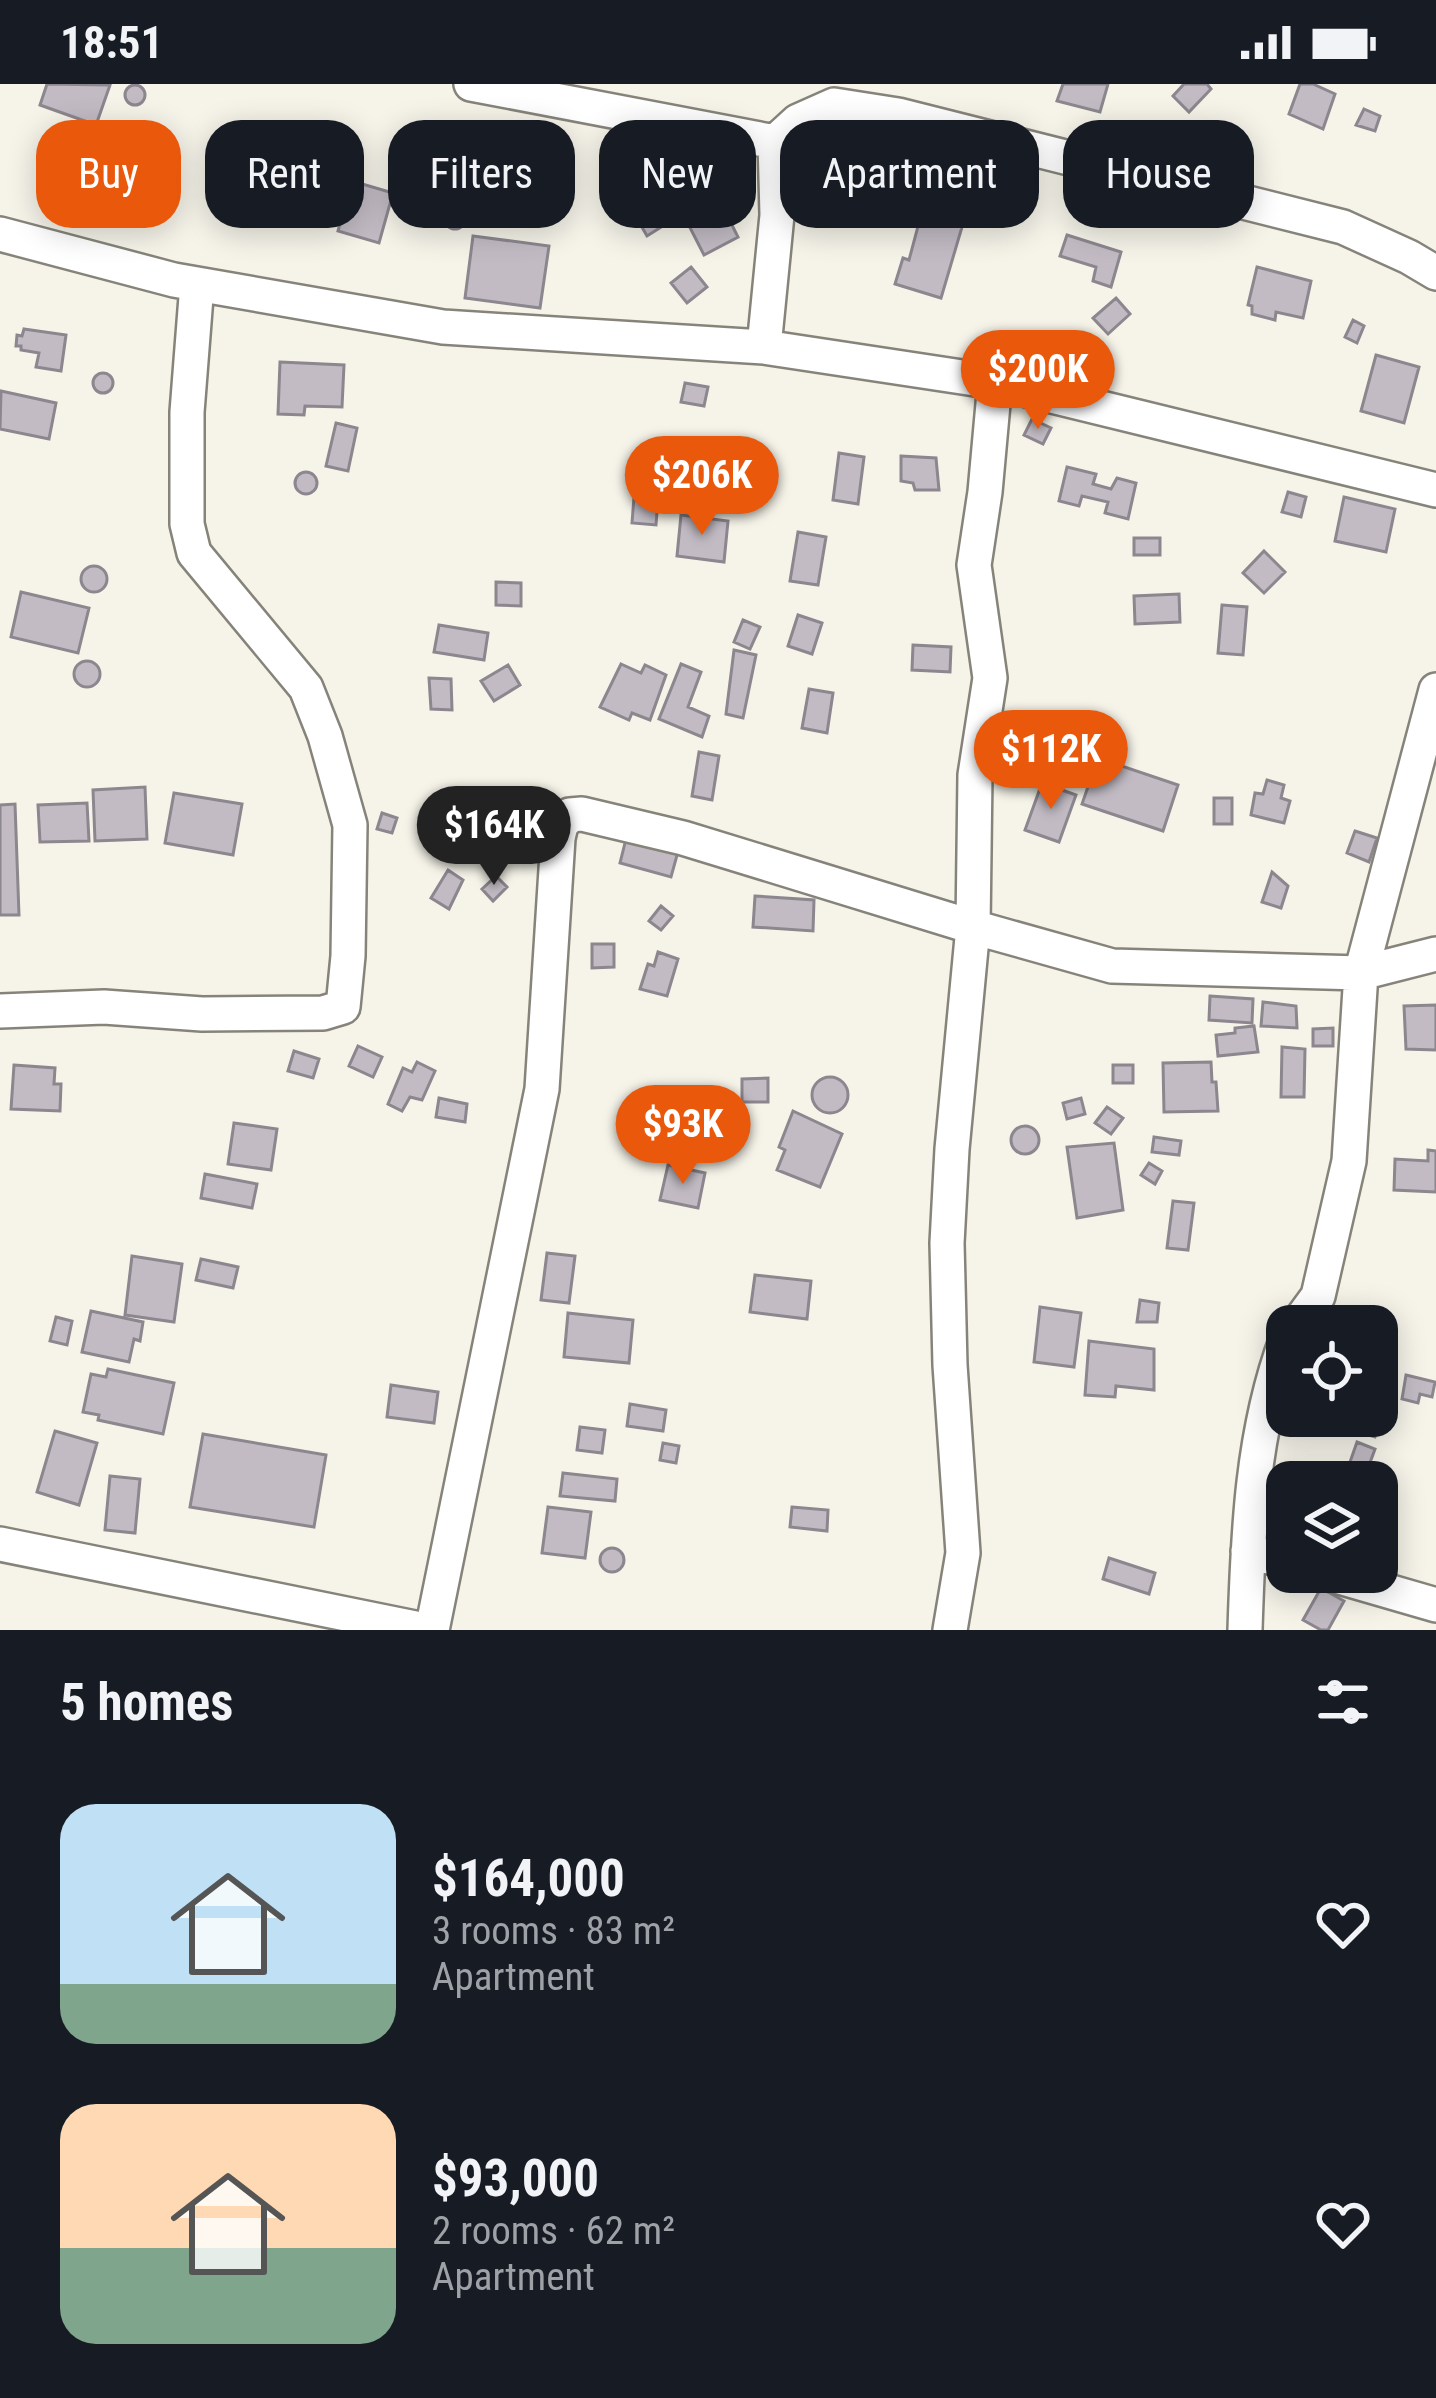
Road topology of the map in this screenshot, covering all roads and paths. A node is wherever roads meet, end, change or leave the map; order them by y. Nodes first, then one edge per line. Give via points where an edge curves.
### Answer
1 (471, 84) edge
2 (776, 142) junction
3 (0, 234) edge
4 (1436, 273) edge
5 (197, 284) junction
6 (764, 346) junction
7 (994, 382) junction
8 (1436, 490) edge
9 (1436, 690) edge
10 (973, 927) junction
11 (1436, 953) edge
12 (1361, 973) junction
13 (0, 1011) edge
14 (1311, 1305) edge
15 (1266, 1412) edge
16 (0, 1544) edge
17 (1248, 1551) junction
18 (1266, 1556) edge
19 (1395, 1593) edge
20 (1436, 1605) edge
21 (428, 1630) edge
22 (950, 1630) edge
23 (1245, 1630) edge

1 - 2 street
2 - 4 street via 834,105 898,115 1343,227
2 - 6 street
3 - 5 street
5 - 6 street via 443,327
5 - 13 street via 187,524 194,553 306,688 325,736 350,825 343,1007
6 - 7 street
7 - 8 street
7 - 10 street via 974,565 990,678 975,776
9 - 12 street
10 - 12 street via 1112,965
10 - 21 street via 683,838 582,814 561,825 542,1089
10 - 22 street via 947,1244 963,1553
11 - 12 street
12 - 14 street via 1349,1161
15 - 17 street
16 - 21 street
17 - 18 street
17 - 23 street
19 - 20 street

